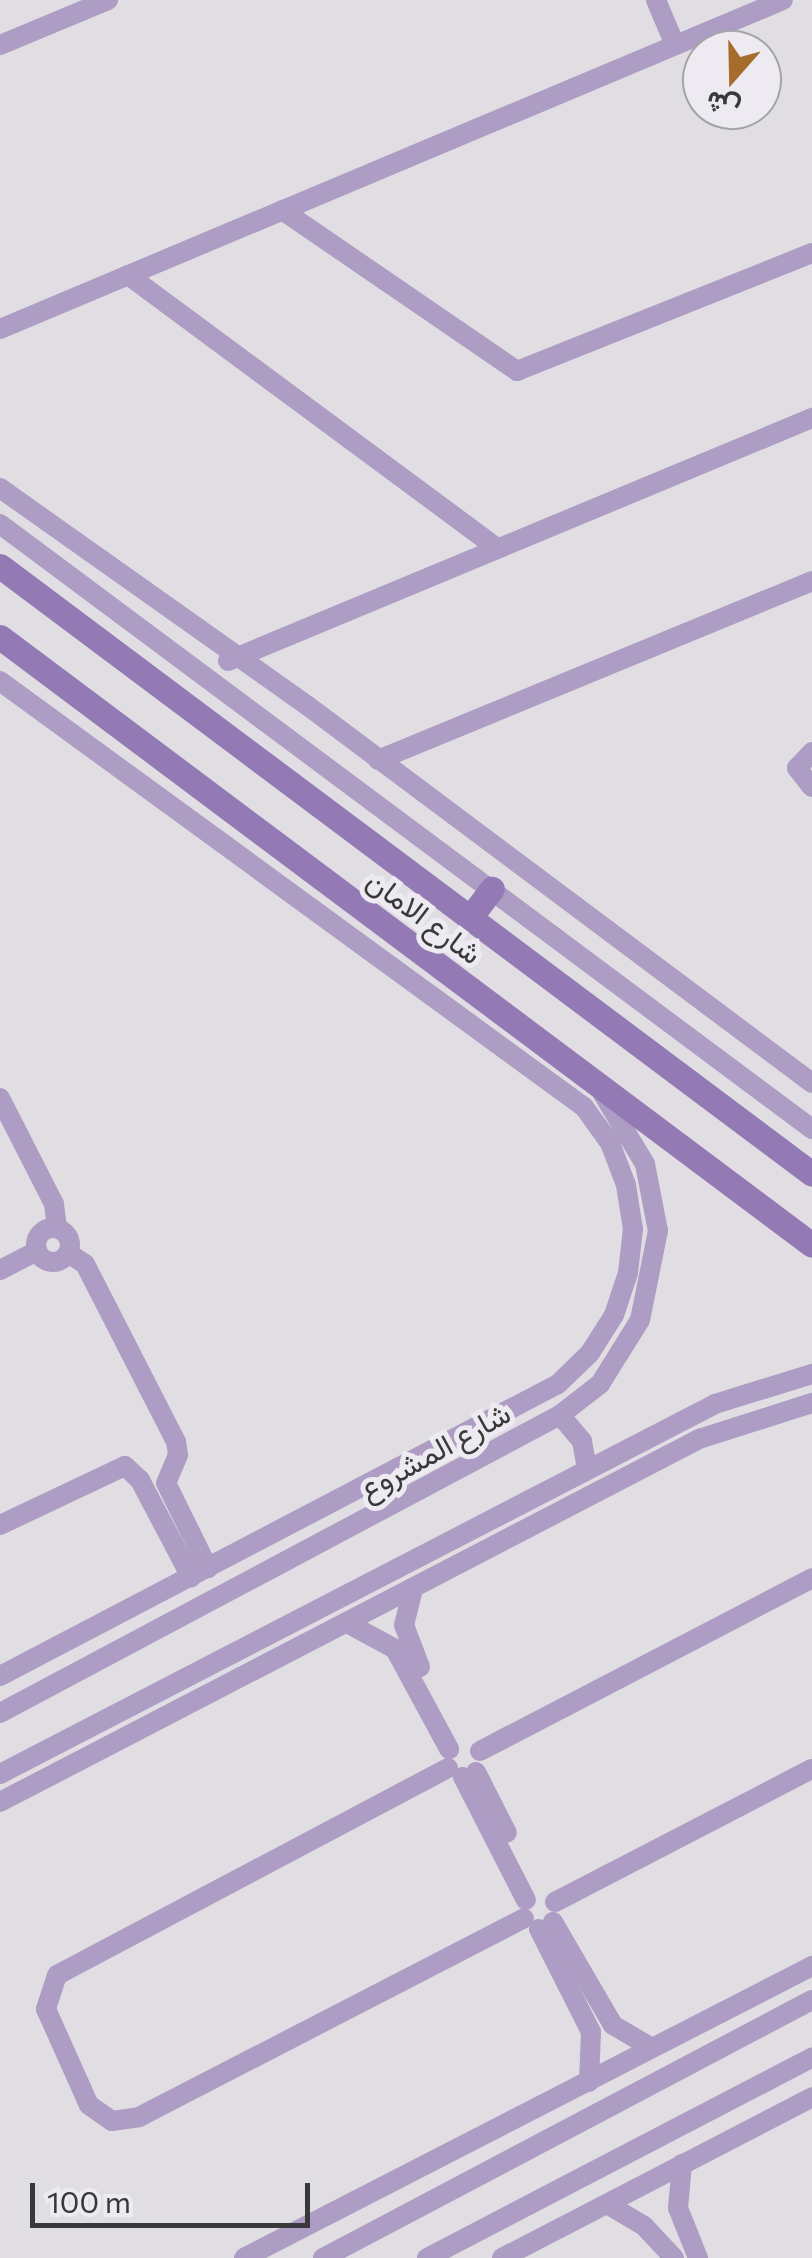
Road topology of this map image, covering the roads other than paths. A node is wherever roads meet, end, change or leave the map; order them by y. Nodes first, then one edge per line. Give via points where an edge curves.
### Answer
1 (108, 0) edge
2 (656, 0) edge
3 (783, 0) edge
4 (0, 45) edge
5 (676, 45) junction
6 (282, 210) junction
7 (812, 253) edge
8 (128, 275) junction
9 (0, 329) edge
10 (812, 418) edge
11 (0, 488) edge
12 (0, 524) edge
13 (496, 548) junction
14 (0, 566) edge
15 (812, 581) edge
16 (0, 637) edge
17 (234, 658) junction
18 (206, 673) junction
19 (0, 680) edge
20 (812, 752) edge
21 (378, 760) junction
22 (812, 787) edge
23 (492, 889) junction
24 (469, 919) junction
25 (812, 1082) edge
26 (596, 1084) junction
27 (0, 1098) edge
28 (812, 1129) edge
29 (812, 1174) edge
30 (57, 1228) junction
31 (812, 1245) edge
32 (37, 1251) junction
33 (68, 1253) junction
34 (0, 1270) edge
35 (812, 1374) edge
36 (812, 1403) edge
37 (560, 1416) junction
38 (587, 1469) junction
39 (479, 1524) junction
40 (0, 1525) edge
41 (279, 1531) junction
42 (491, 1547) junction
43 (296, 1559) junction
44 (200, 1573) junction
45 (812, 1578) edge
46 (413, 1588) junction
47 (347, 1623) junction
48 (67, 1641) junction
49 (81, 1667) junction
50 (0, 1676) edge
51 (0, 1713) edge
52 (463, 1760) junction
53 (812, 1770) edge
54 (0, 1774) edge
55 (0, 1802) edge
56 (539, 1911) junction
57 (812, 1966) edge
58 (812, 2000) edge
59 (652, 2048) junction
60 (812, 2058) edge
61 (768, 2080) junction
62 (589, 2082) junction
63 (812, 2097) edge
64 (545, 2104) junction
65 (784, 2111) junction
66 (560, 2132) junction
67 (682, 2164) junction
68 (606, 2204) junction
69 (508, 2215) junction
70 (527, 2245) junction
71 (327, 2257) edge
72 (244, 2258) edge
73 (427, 2258) edge
74 (502, 2258) edge
75 (674, 2258) edge
76 (698, 2258) edge

1 - 4 street
2 - 5 street
3 - 5 street
5 - 6 street
6 - 7 street via 517,370
6 - 8 street
8 - 9 street
8 - 13 street
10 - 13 street
11 - 17 street
12 - 18 street
13 - 17 street
14 - 24 street, شارع الامان
15 - 21 street
16 - 26 street, شارع الامان
17 - 18 street
17 - 21 street
18 - 23 street
19 - 41 street via 584,1107 610,1144 626,1185 633,1229 628,1274 614,1316 590,1353 545,1391
20 - 22 street via 797,768
21 - 25 street
23 - 24 street
23 - 28 street
24 - 29 street, شارع الامان
26 - 31 street, شارع الامان
26 - 37 street, شارع المشروع via 644,1164 656,1208 656,1262 630,1343 600,1384
27 - 30 street via 54,1204
30 - 32 street via 38,1236
30 - 33 street via 69,1238
32 - 33 street via 48,1262
32 - 34 street
33 - 44 street via 85,1264 176,1442 178,1455 166,1483
35 - 38 street via 740,1394
36 - 42 street via 700,1439
37 - 38 street via 582,1441
37 - 43 street, شارع المشروع
38 - 39 street
39 - 42 street
39 - 54 street
40 - 44 street via 126,1466
41 - 43 street
41 - 44 street
42 - 46 street
43 - 49 street, شارع المشروع
44 - 48 street
45 - 52 street
46 - 47 street
46 - 52 street via 404,1624 408,1643
47 - 52 street via 395,1650
47 - 55 street
48 - 49 street
48 - 50 street
49 - 51 street, شارع المشروع
52 - 56 street
52 - 56 street via 56,1975 46,2009 89,2104 112,2121 138,2116
53 - 56 street
56 - 59 street via 613,2025
56 - 62 street via 591,2032
57 - 59 street
58 - 66 street
59 - 62 street
60 - 61 street
61 - 65 street
61 - 69 street
62 - 64 street
63 - 65 street
64 - 66 street
64 - 72 street
65 - 67 street
66 - 71 street
67 - 68 street
67 - 76 street via 678,2208
68 - 70 street
68 - 75 street via 644,2226
69 - 70 street
69 - 73 street
70 - 74 street

